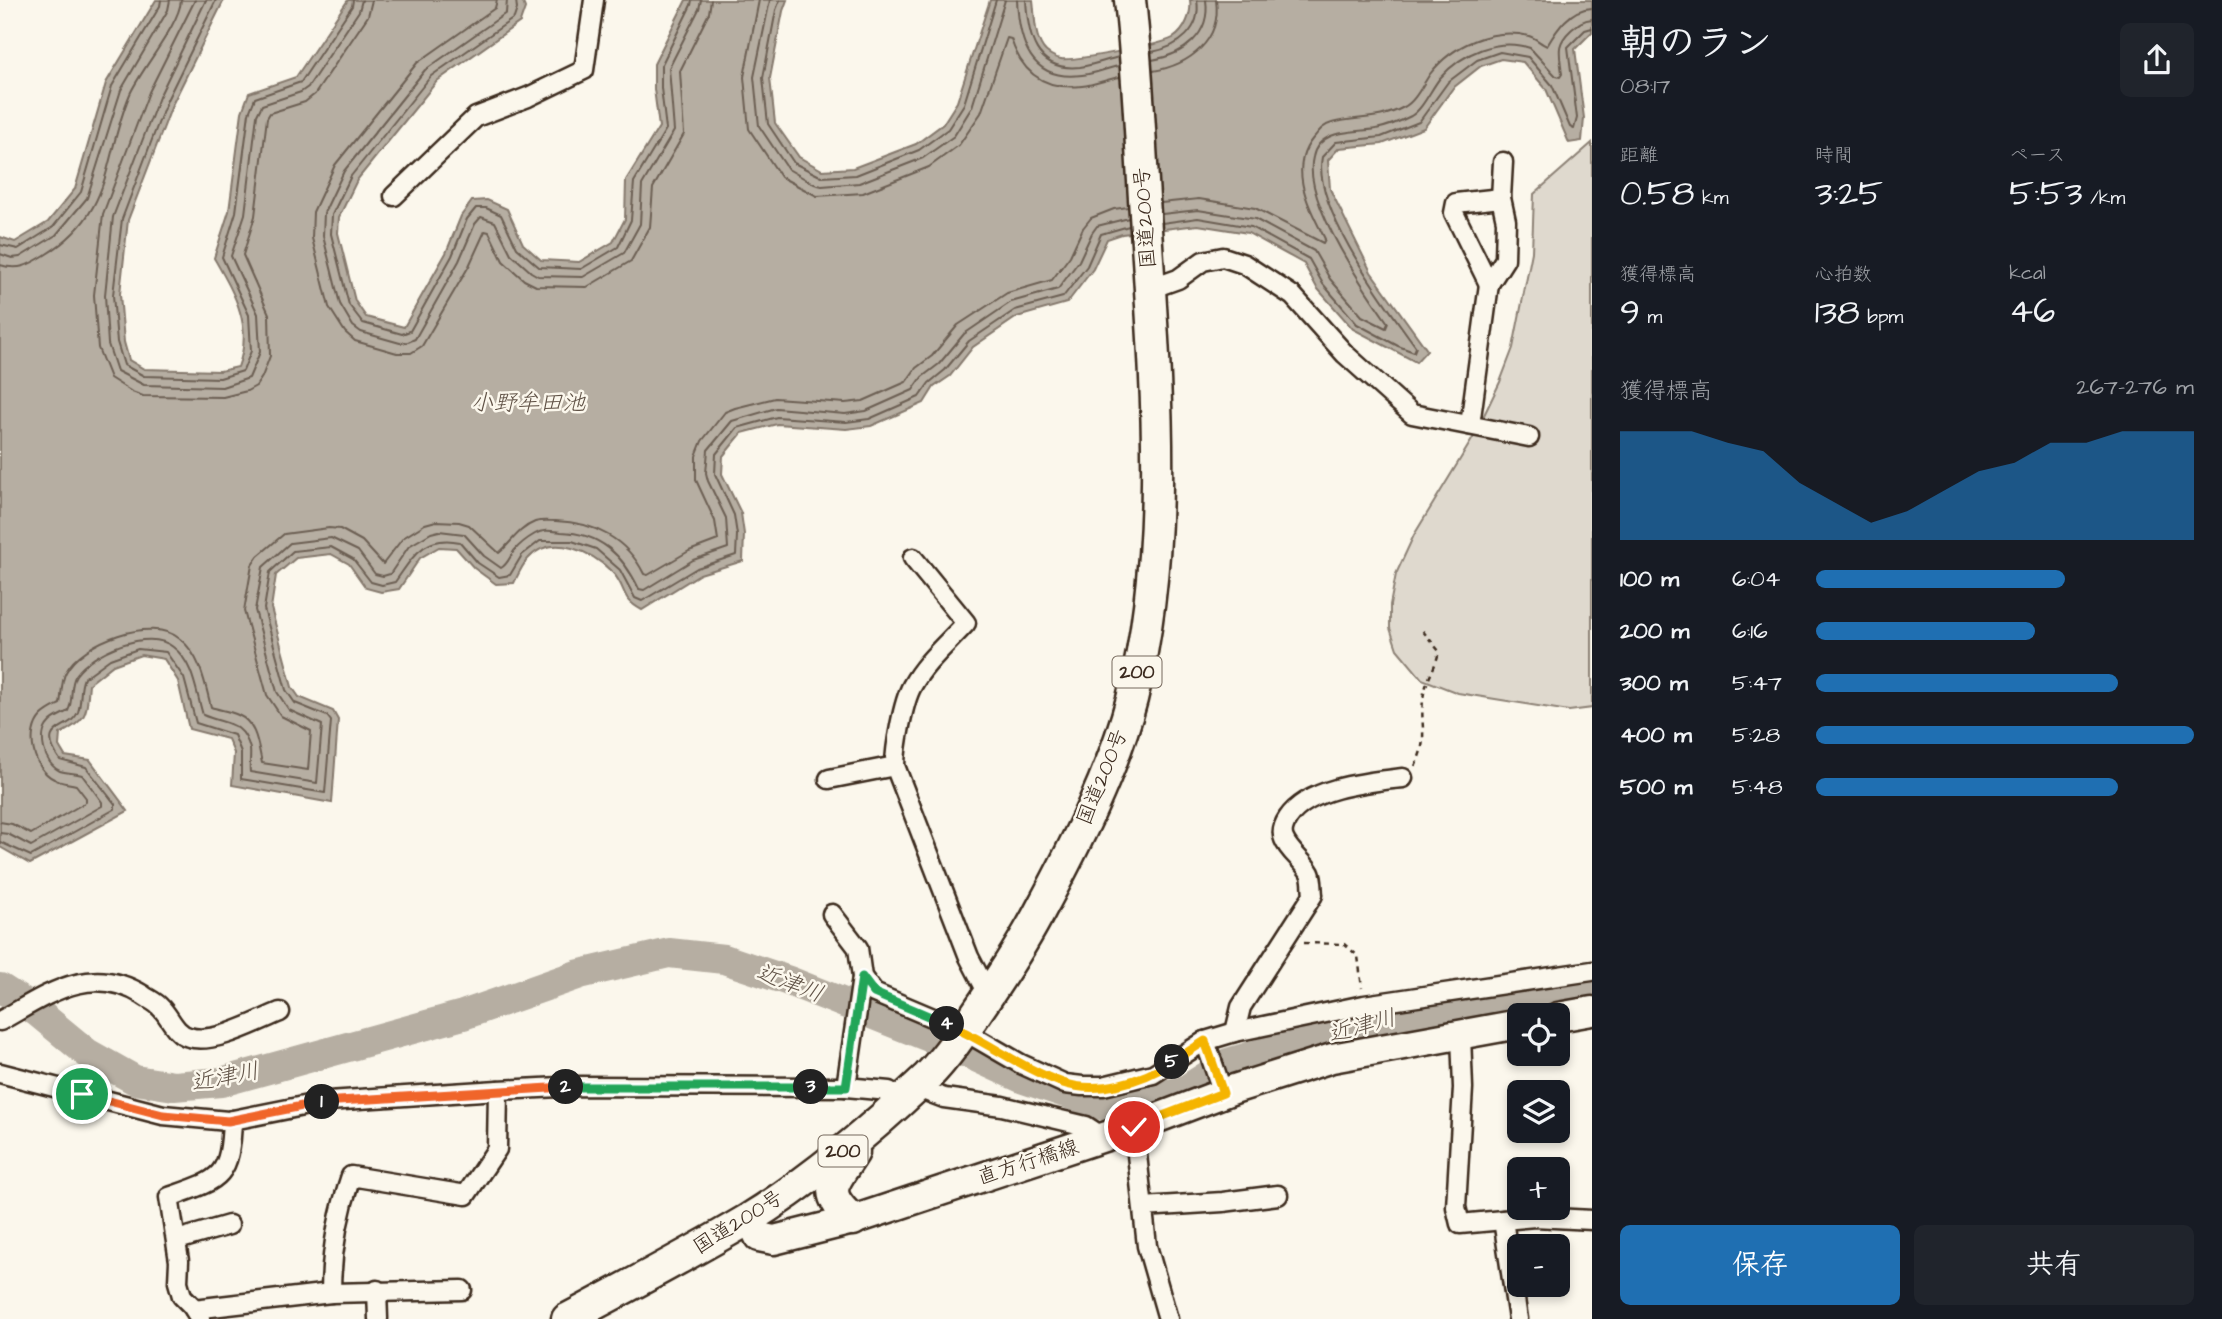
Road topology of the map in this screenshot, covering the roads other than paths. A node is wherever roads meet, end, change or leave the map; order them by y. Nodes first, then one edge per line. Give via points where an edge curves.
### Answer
1 (594, 0) edge
2 (1131, 5) edge
3 (1503, 162) dead end
4 (394, 196) dead end
5 (1500, 198) junction
6 (1149, 281) junction
7 (1489, 284) junction
8 (1470, 425) junction
9 (1529, 437) dead end
10 (913, 558) dead end
11 (895, 766) junction
12 (1403, 778) road end
13 (829, 779) dead end
14 (832, 914) dead end
15 (1592, 971) edge
16 (861, 985) junction
17 (993, 988) junction
18 (1592, 1011) edge
19 (280, 1012) dead end
20 (1570, 1015) edge
21 (6, 1017) edge
22 (1507, 1026) edge
23 (964, 1031) junction
24 (1235, 1032) junction
25 (1461, 1035) junction
26 (1206, 1045) junction
27 (0, 1073) edge
28 (846, 1087) junction
29 (915, 1087) junction
30 (1221, 1087) junction
31 (498, 1090) junction
32 (232, 1120) junction
33 (1134, 1127) junction
34 (865, 1133) junction
35 (1102, 1138) junction
36 (1278, 1195) dead end
37 (1143, 1207) junction
38 (750, 1218) junction
39 (853, 1220) junction
40 (1503, 1220) junction
41 (1592, 1220) edge
42 (229, 1225) dead end
43 (177, 1240) junction
44 (377, 1290) junction
45 (462, 1290) dead end
46 (331, 1293) junction
47 (197, 1314) edge
48 (378, 1319) edge
49 (567, 1319) edge
50 (1168, 1319) edge
51 (1518, 1319) edge

1 - 4 street via 584,70 476,117
2 - 6 highway, 国道200号 / 200
3 - 5 street
5 - 7 street via 1506,221 1505,259
5 - 7 street via 1456,202 1454,214
6 - 8 street via 1178,279 1203,261 1223,257 1244,264 1293,296 1345,355 1412,414
6 - 17 highway, 国道200号 / 200 via 1158,447 1153,574 1131,702 1068,860
7 - 8 street
8 - 9 street
10 - 11 street via 966,623 911,688
11 - 13 street
11 - 17 street via 969,957 983,985
12 - 24 street via 1330,791 1305,803 1284,825 1284,838 1311,874 1313,894 1241,1007
14 - 16 street via 858,948
15 - 24 street via 1364,1005
16 - 23 street
16 - 28 street
17 - 23 highway, 国道200号 / 200
18 - 20 main road
19 - 21 street via 221,1036 189,1037 178,1031 160,1006 130,988 102,980 80,981
22 - 25 main road, 直方行橋線
23 - 26 street via 1021,1064 1065,1084 1082,1086 1115,1084 1153,1074
23 - 29 highway, 国道200号 / 200
24 - 26 street
25 - 30 main road, 直方行橋線 via 1332,1058
25 - 40 street via 1463,1088 1456,1206 1460,1224
26 - 30 street
27 - 32 street via 163,1115
28 - 29 street via 889,1091
28 - 31 street
29 - 34 highway, 国道200号 / 200
29 - 35 street via 944,1098 1086,1126
30 - 33 main road, 直方行橋線
31 - 32 street via 328,1101
31 - 46 street via 497,1149 466,1195 351,1175 339,1213
32 - 43 street via 231,1149 222,1172 210,1183 170,1197
33 - 35 main road, 直方行橋線
33 - 37 street
34 - 38 highway, 国道200号 / 200
34 - 39 highway via 834,1179 838,1207
35 - 39 main road, 直方行橋線
36 - 37 street
37 - 50 street via 1147,1246
38 - 39 main road, 直方行橋線 via 759,1237 774,1240
38 - 49 highway, 国道200号 / 200
40 - 41 street
40 - 51 street
42 - 43 street
43 - 47 street via 178,1282 182,1296
44 - 45 street
44 - 46 street
44 - 48 street
46 - 47 street

